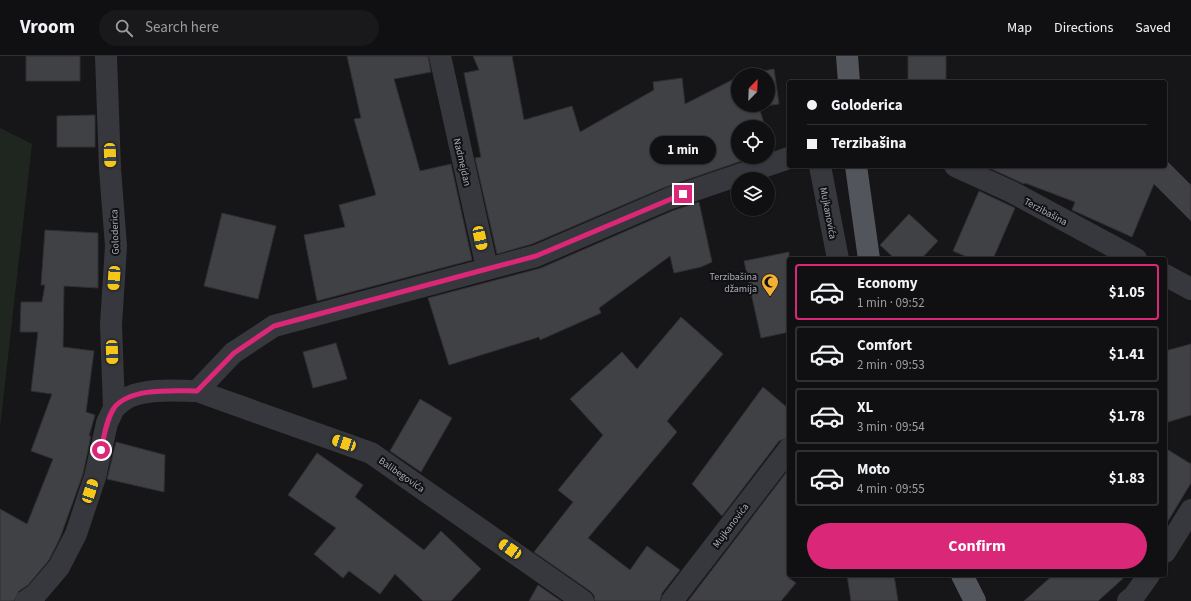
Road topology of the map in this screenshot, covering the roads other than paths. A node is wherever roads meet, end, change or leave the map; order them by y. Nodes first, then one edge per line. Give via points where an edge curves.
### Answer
1 (106, 56) edge
2 (440, 56) edge
3 (847, 56) edge
4 (849, 80) edge
5 (787, 159) edge
6 (820, 168) edge
7 (856, 168) edge
8 (960, 168) edge
9 (838, 257) edge
10 (869, 257) edge
11 (1132, 257) edge
12 (487, 268) junction
13 (1167, 276) edge
14 (1191, 289) edge
15 (197, 391) junction
16 (114, 408) junction
17 (787, 452) edge
18 (1191, 510) edge
19 (1167, 549) edge
20 (963, 577) edge
21 (1148, 577) edge
22 (26, 601) edge
23 (583, 601) edge
24 (672, 601) edge
25 (974, 601) edge
26 (1128, 601) edge

1 - 16 street, Goloderica via 116,246 111,325
2 - 12 street, Nadmejdan
3 - 4 main road
5 - 12 street via 668,199 536,256
6 - 9 street, Mujkanovića
7 - 10 main road
8 - 11 street, Terzibašina via 1012,192
12 - 15 street via 274,326 234,353
13 - 14 street
15 - 16 street via 143,393 129,397
15 - 23 street, Balibegovića via 371,452
16 - 22 street, Goloderica via 107,423 95,477 76,534 58,567 36,594
17 - 24 street, Mujkanovića
18 - 19 street
20 - 25 main road
21 - 26 street

